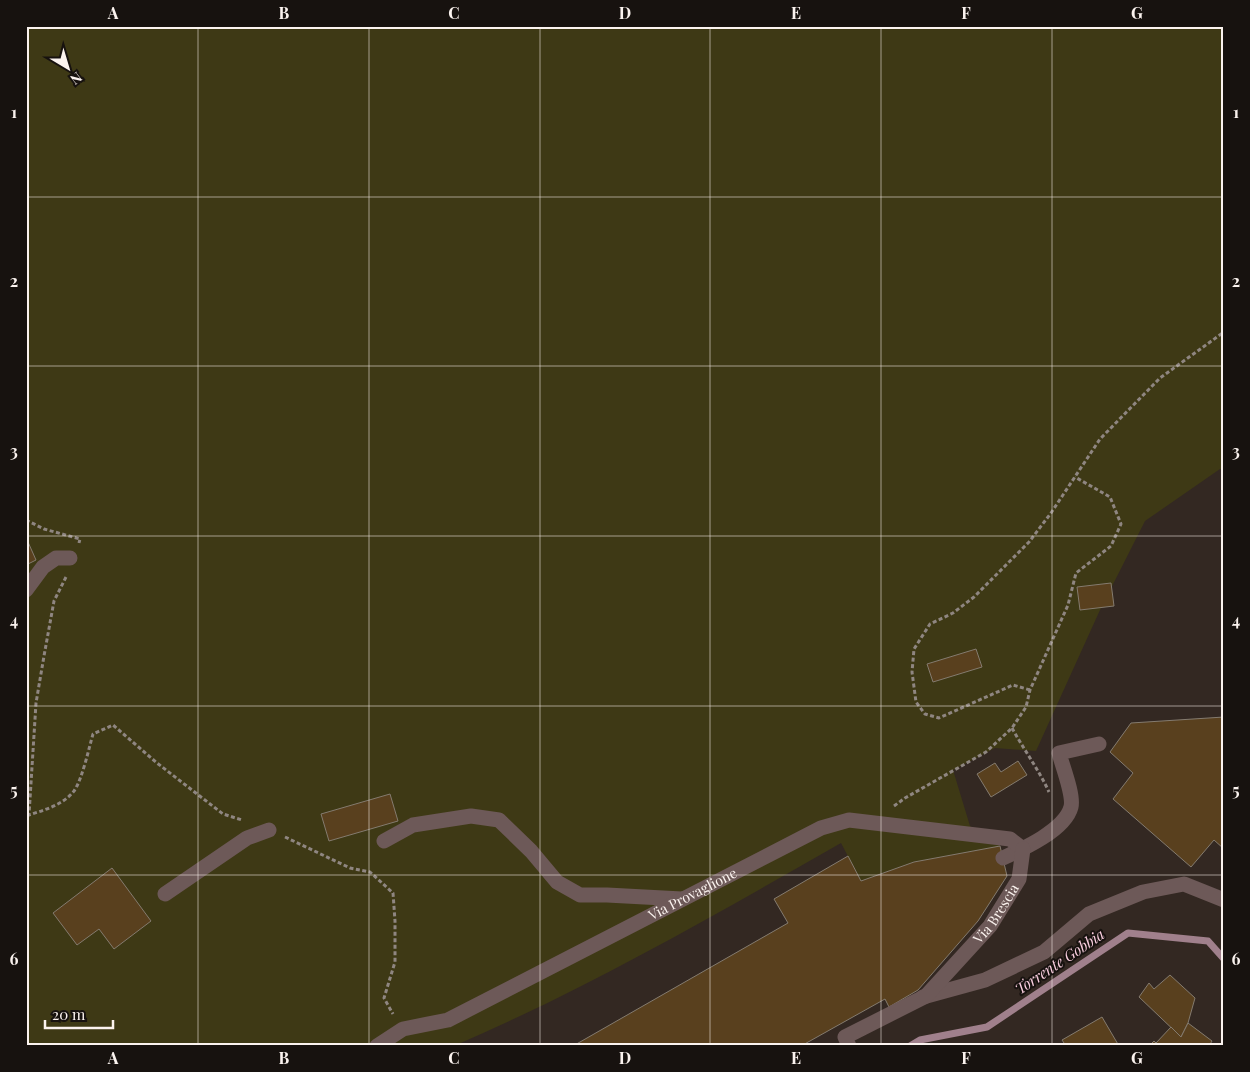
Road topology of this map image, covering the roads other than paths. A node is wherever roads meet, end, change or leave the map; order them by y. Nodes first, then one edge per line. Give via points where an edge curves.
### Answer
1 (70, 558) road end
2 (26, 590) edge
3 (1098, 744) dead end
4 (269, 830) dead end
5 (384, 841) dead end
6 (1023, 849) junction
7 (1003, 858) dead end
8 (165, 894) dead end
9 (683, 899) junction
10 (1224, 900) edge
11 (923, 997) junction
12 (376, 1046) edge
13 (849, 1046) edge

1 - 2 street via 56,558 43,568
3 - 6 street via 1059,753 1071,805 1059,825
4 - 8 street via 247,838
5 - 9 street via 413,826 472,816 499,820 557,882 580,895
6 - 7 street
6 - 9 street, Via Provaglione via 1010,839 849,820 821,828
6 - 11 street, Via Brescia via 1019,879 990,926
9 - 12 street, Via Provaglione via 448,1020 403,1029
10 - 11 street via 1184,884 1143,892 1089,914 1044,952 985,980
11 - 13 street, Via Brescia via 845,1038

